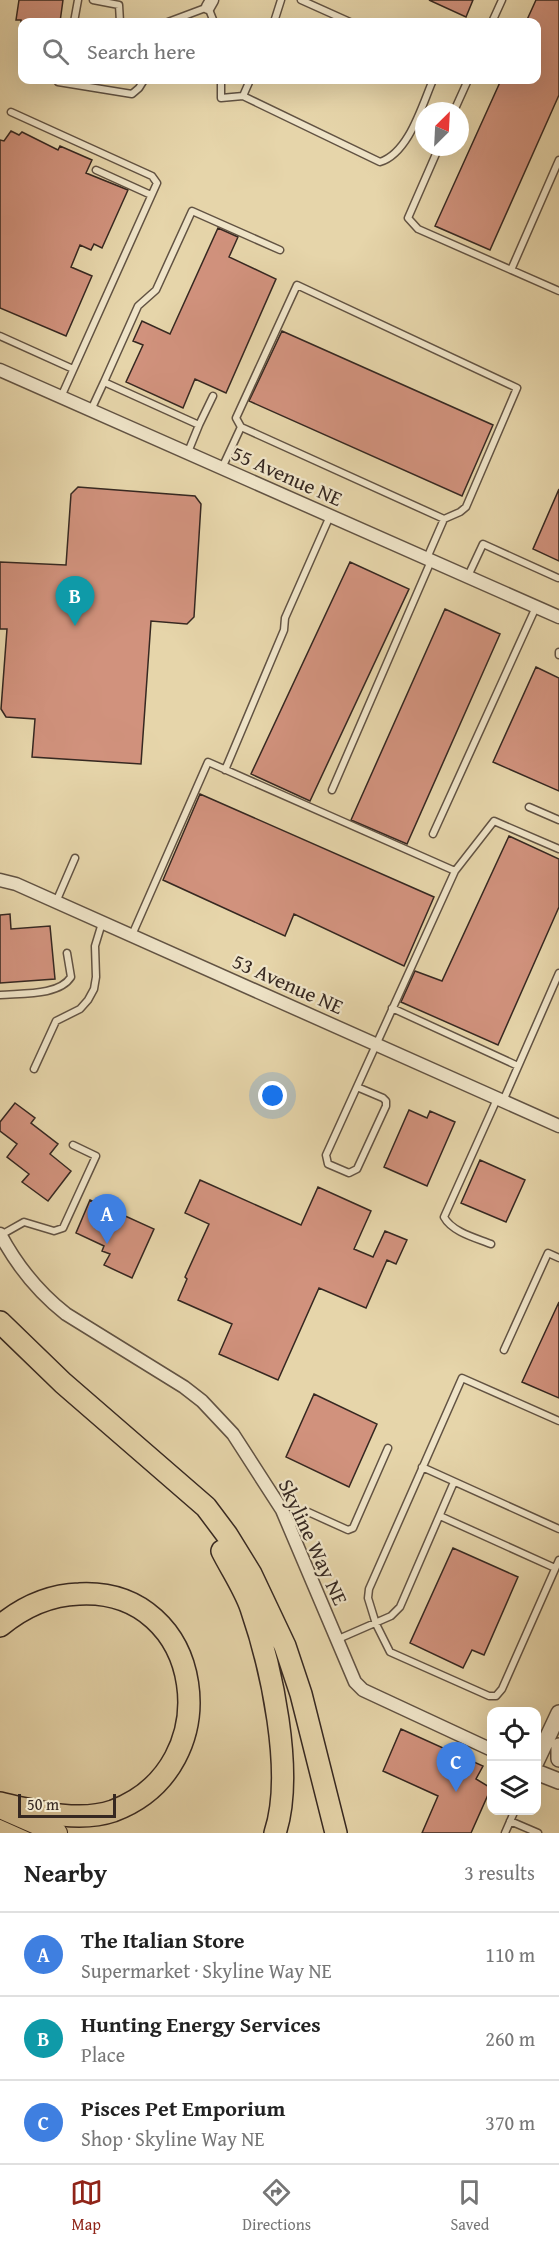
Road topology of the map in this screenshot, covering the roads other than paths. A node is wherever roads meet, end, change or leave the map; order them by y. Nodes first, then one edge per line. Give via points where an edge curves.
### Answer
1 (78, 0) edge
2 (93, 0) edge
3 (281, 0) edge
4 (301, 0) edge
5 (502, 0) edge
6 (210, 4) edge
7 (75, 18) edge
8 (120, 18) edge
9 (177, 18) edge
10 (275, 18) edge
11 (341, 18) edge
12 (494, 18) edge
13 (70, 84) edge
14 (142, 84) edge
15 (221, 84) edge
16 (248, 84) edge
17 (431, 84) edge
18 (466, 84) edge
19 (243, 96) junction
20 (458, 102) edge
21 (11, 112) dead end
22 (435, 156) edge
23 (559, 160) edge
24 (96, 170) dead end
25 (151, 195) junction
26 (280, 250) dead end
27 (511, 270) junction
28 (559, 291) edge
29 (0, 336) edge
30 (73, 369) junction
31 (0, 370) edge
32 (104, 382) junction
33 (213, 396) dead end
34 (61, 397) junction
35 (91, 410) junction
36 (199, 425) junction
37 (241, 427) junction
38 (187, 453) junction
39 (222, 468) junction
40 (330, 516) junction
41 (444, 519) junction
42 (429, 560) junction
43 (468, 577) junction
44 (558, 578) edge
45 (536, 607) junction
46 (559, 617) edge
47 (225, 770) junction
48 (332, 790) dead end
49 (530, 807) dead end
50 (559, 820) edge
51 (433, 834) dead end
52 (559, 849) edge
53 (75, 858) dead end
54 (455, 871) junction
55 (0, 880) edge
56 (56, 902) junction
57 (102, 922) junction
58 (132, 935) junction
59 (67, 953) dead end
60 (559, 973) edge
61 (0, 995) edge
62 (392, 1008) junction
63 (376, 1044) junction
64 (518, 1066) junction
65 (34, 1070) dead end
66 (357, 1087) junction
67 (500, 1100) junction
68 (559, 1126) edge
69 (73, 1145) dead end
70 (0, 1235) edge
71 (491, 1244) dead end
72 (559, 1258) edge
73 (0, 1322) edge
74 (504, 1350) dead end
75 (559, 1421) edge
76 (388, 1448) dead end
77 (422, 1467) junction
78 (173, 1477) junction
79 (454, 1482) junction
80 (440, 1516) junction
81 (289, 1527) junction
82 (559, 1529) edge
83 (559, 1560) edge
84 (555, 1568) junction
85 (376, 1624) junction
86 (0, 1626) edge
87 (336, 1640) junction
88 (559, 1713) edge
89 (559, 1746) edge
90 (487, 1748) edge
91 (559, 1759) edge
92 (537, 1761) edge
93 (541, 1774) edge
94 (559, 1781) edge
95 (0, 1803) edge
96 (0, 1808) edge
97 (513, 1815) edge
98 (510, 1821) junction
99 (57, 1833) edge
100 (275, 1833) edge
101 (336, 1833) edge
102 (505, 1833) edge
103 (538, 1833) edge

1 - 7 lane
2 - 8 lane via 119,5
3 - 10 lane
4 - 11 lane
5 - 12 lane
6 - 9 lane
13 - 14 lane via 132,94
15 - 19 lane via 221,98
16 - 19 lane
17 - 19 lane via 403,144 390,159 380,162
18 - 20 lane
21 - 25 lane via 152,176 157,183
22 - 27 lane via 408,218 418,229
23 - 27 lane
24 - 25 lane
25 - 30 lane
26 - 32 lane via 192,211 156,290 138,306
27 - 28 lane
29 - 30 lane
30 - 34 lane
31 - 34 street, 55 Avenue NE
32 - 35 lane
32 - 36 lane
33 - 36 lane
34 - 35 street, 55 Avenue NE
35 - 38 street, 55 Avenue NE
36 - 38 lane
37 - 39 lane
37 - 41 lane
37 - 41 lane via 236,418 297,285 517,388 465,507
38 - 39 street, 55 Avenue NE
39 - 40 street, 55 Avenue NE
40 - 42 street, 55 Avenue NE
40 - 47 lane
41 - 42 lane
42 - 43 street, 55 Avenue NE
42 - 48 lane
43 - 44 lane via 483,544
43 - 45 street, 55 Avenue NE
45 - 46 street, 55 Avenue NE
45 - 51 lane
47 - 54 lane
47 - 58 lane via 208,762
49 - 50 lane
52 - 54 lane via 494,821
53 - 56 lane
54 - 62 lane
55 - 56 street, 53 Avenue NE
56 - 57 street, 53 Avenue NE
57 - 58 street, 53 Avenue NE
57 - 65 lane via 95,946 94,989 80,1009 56,1021
58 - 63 street, 53 Avenue NE
59 - 61 lane via 71,977 66,985 57,990
60 - 64 lane
62 - 63 lane
62 - 64 lane
63 - 66 lane
63 - 67 street, 53 Avenue NE
64 - 67 lane
66 - 66 lane via 326,1155 328,1164 349,1173 357,1169 386,1106 383,1098
67 - 68 street, 53 Avenue NE
67 - 71 lane via 444,1217 454,1228
69 - 70 lane via 96,1156 63,1228 54,1231 24,1222
70 - 81 street, Skyline Way NE via 20,1268 49,1300 184,1387 218,1417 269,1488
72 - 74 lane via 548,1253
73 - 78 highway via 63,1383
75 - 77 lane via 462,1378
76 - 81 lane via 353,1528 348,1530 306,1511
77 - 79 lane
77 - 85 lane via 369,1588
78 - 100 highway via 206,1522 237,1579 268,1663 282,1765
78 - 101 highway via 206,1507 251,1574 269,1609 301,1694
79 - 80 lane
79 - 82 lane
80 - 84 lane
80 - 85 lane via 400,1607
81 - 87 street, Skyline Way NE
83 - 84 lane
84 - 85 lane via 496,1696 390,1652
85 - 87 lane
86 - 95 highway via 48,1598 104,1594 122,1600 140,1609 165,1631 185,1669 190,1694 186,1733 178,1751 152,1787 133,1801 112,1811 72,1815
87 - 90 street, Skyline Way NE via 350,1674 363,1690
88 - 92 street
89 - 91 street
93 - 94 street
96 - 99 main road
97 - 98 lane
98 - 102 lane
98 - 103 lane

